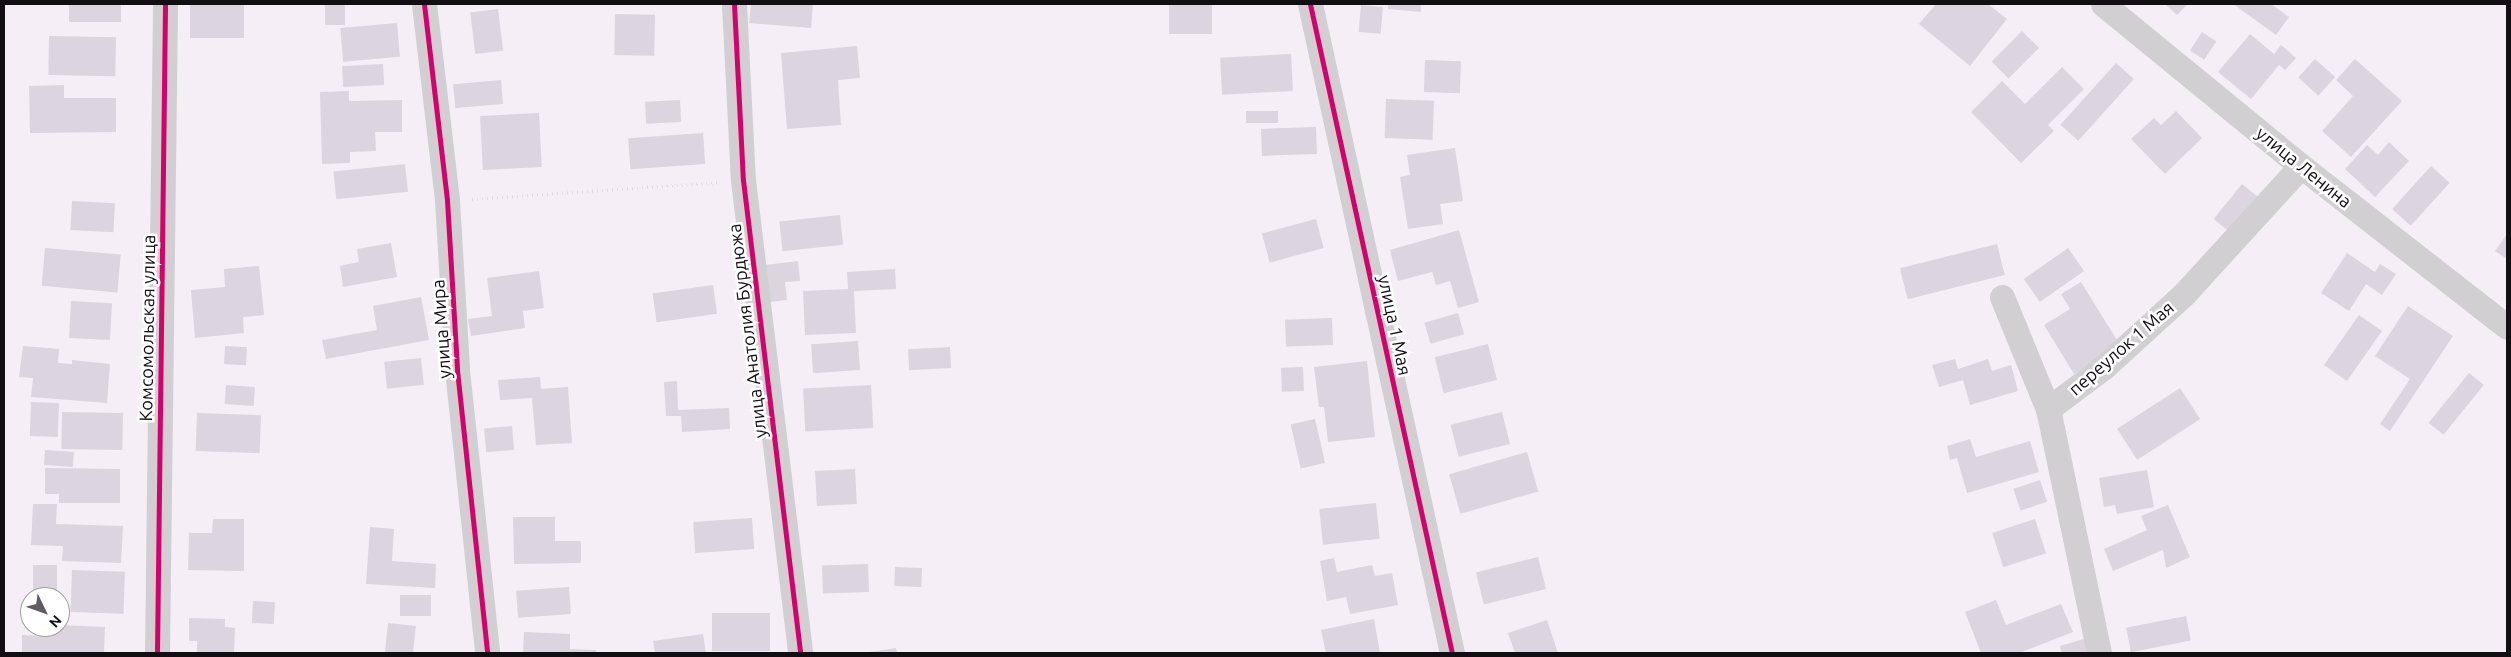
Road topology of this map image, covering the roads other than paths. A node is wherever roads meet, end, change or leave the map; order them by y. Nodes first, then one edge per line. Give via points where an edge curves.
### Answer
1 (165, 4) edge
2 (424, 4) edge
3 (734, 4) edge
4 (1310, 4) edge
5 (2103, 4) edge
6 (2300, 166) junction
7 (2002, 297) dead end
8 (2507, 327) edge
9 (2048, 409) junction
10 (157, 653) edge
11 (487, 653) edge
12 (800, 653) edge
13 (1452, 653) edge
14 (2099, 653) edge

1 - 10 street, Комсомольская улица
2 - 11 street, улица Мира via 447,200 457,370
3 - 12 street, улица Анатолия Бурдюжа via 743,180
4 - 13 street, улица 1 Мая
5 - 6 street, улица Ленина
6 - 8 street, улица Ленина
6 - 9 street, переулок 1 Мая via 2184,294 2104,368
7 - 9 street
9 - 14 street

